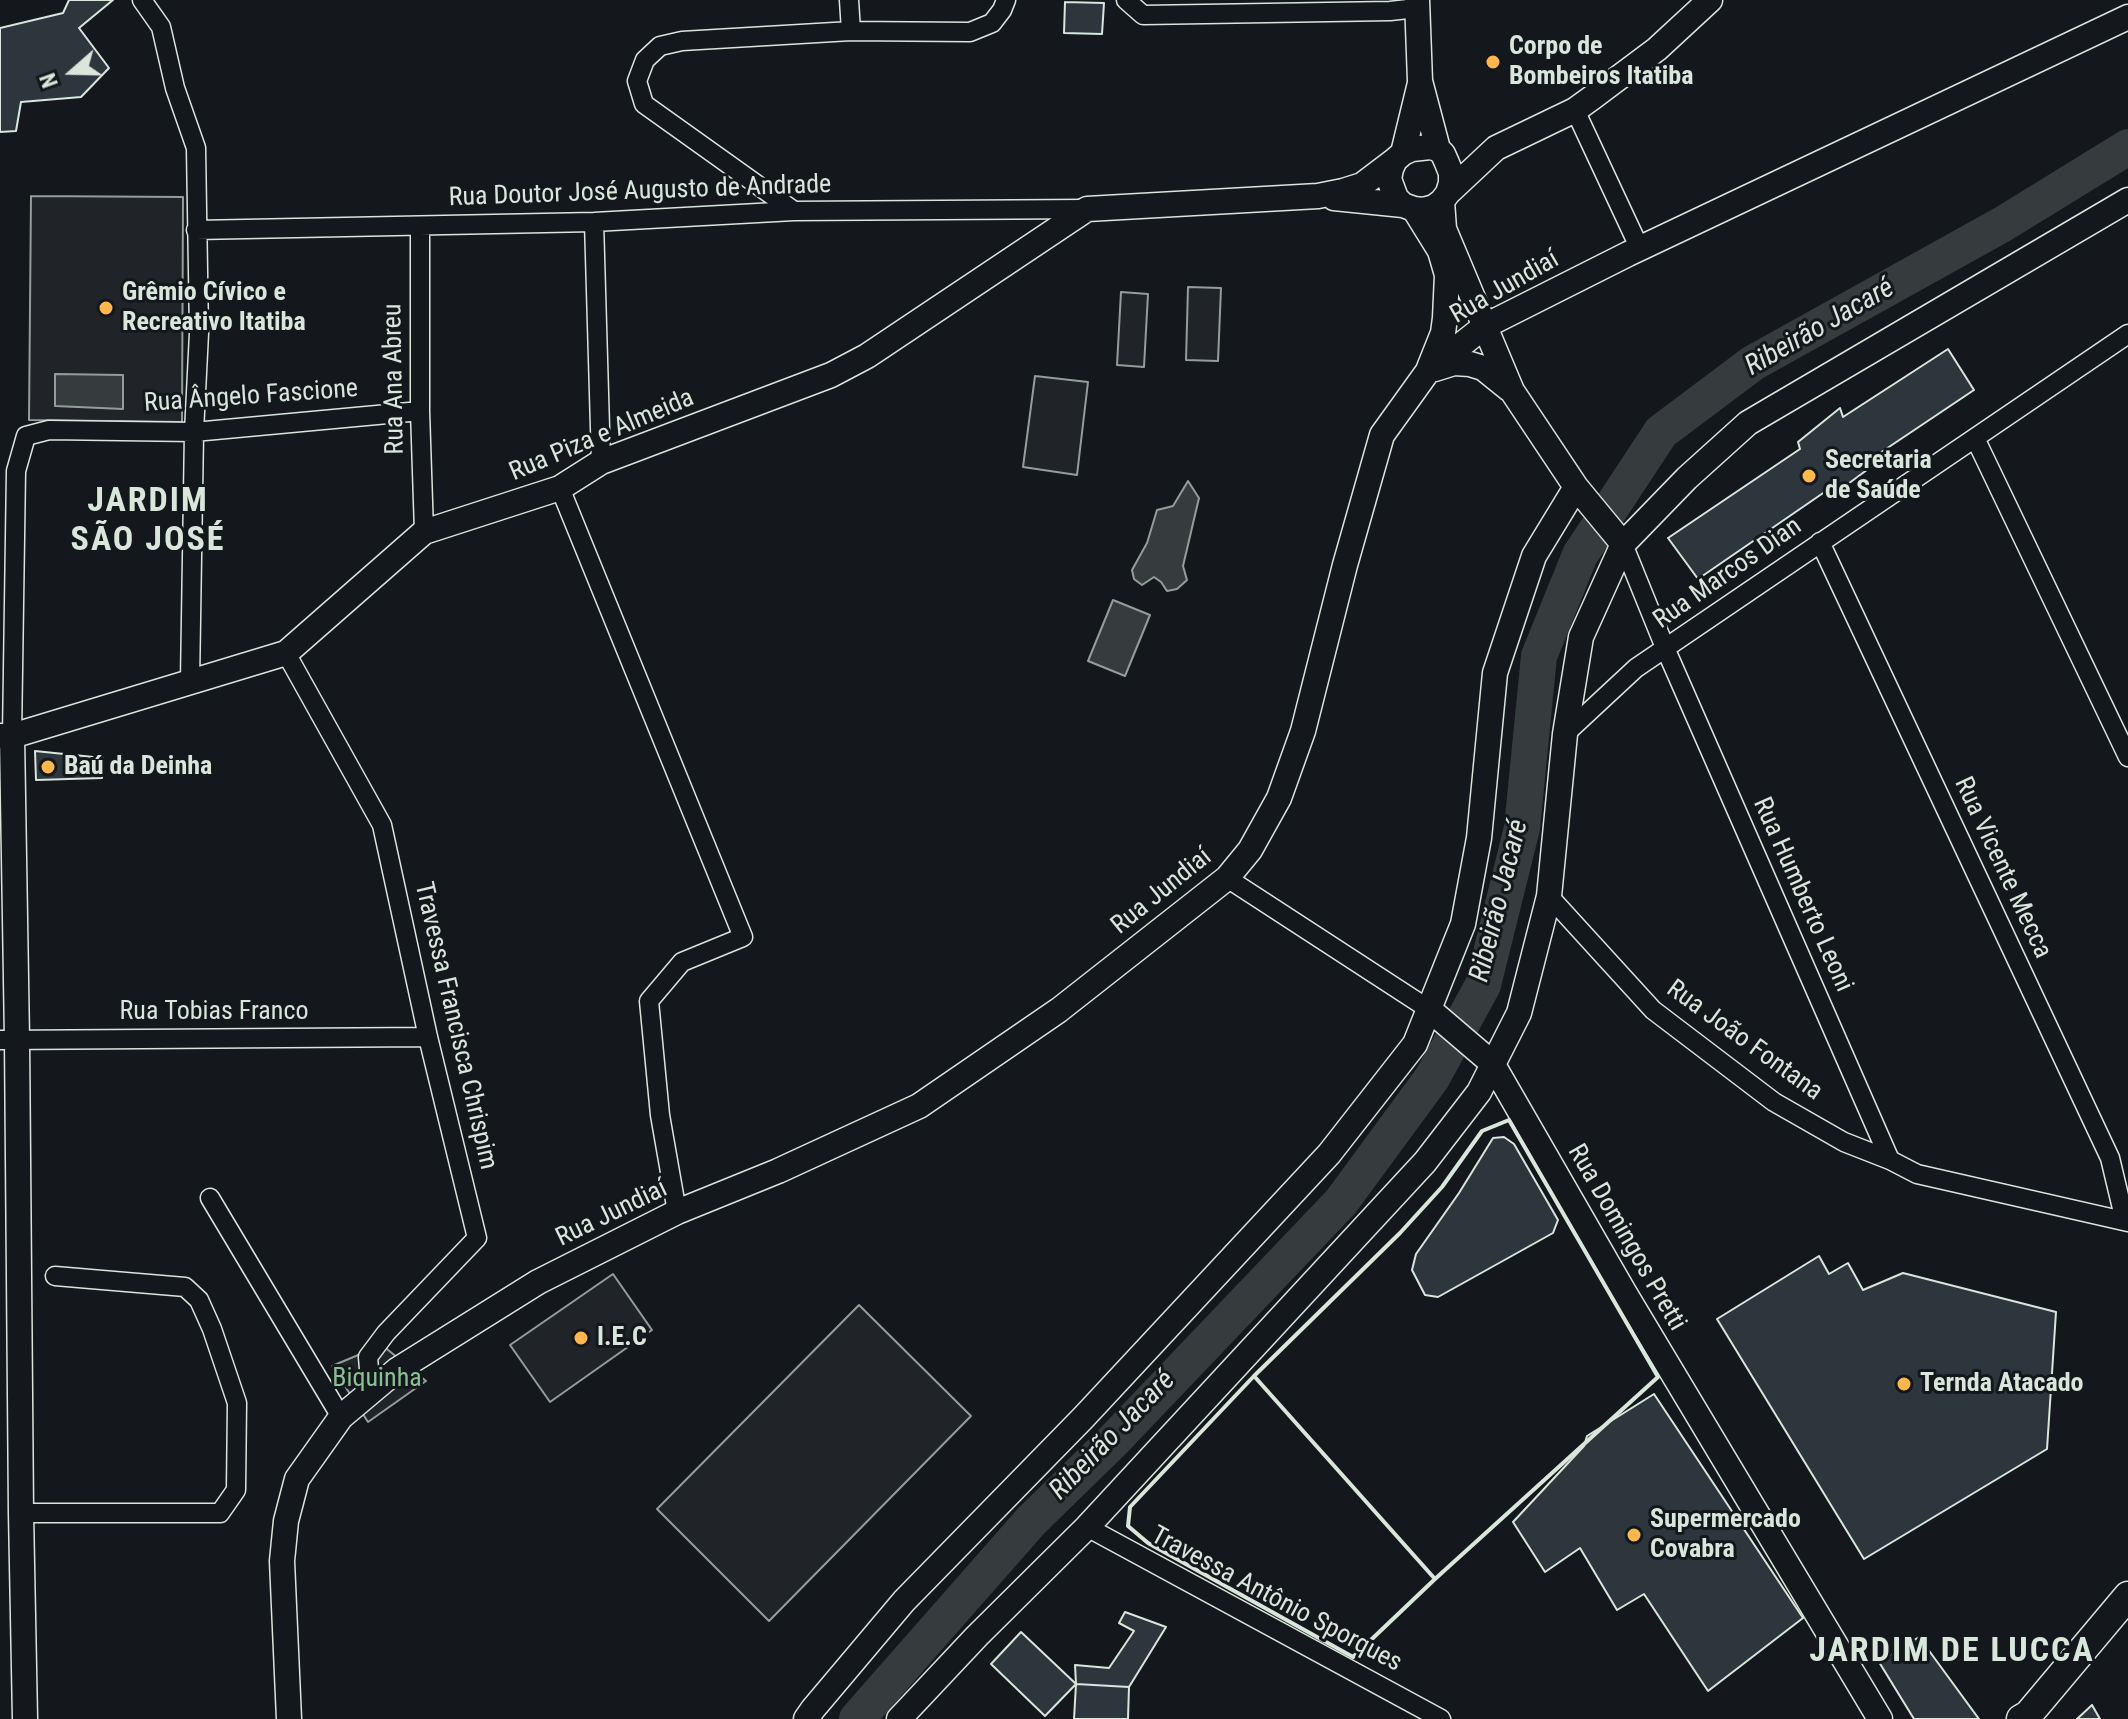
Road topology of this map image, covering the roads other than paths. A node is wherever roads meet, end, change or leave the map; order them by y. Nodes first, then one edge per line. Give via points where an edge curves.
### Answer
1 (142, 0) edge
2 (849, 0) edge
3 (1006, 0) edge
4 (1126, 0) edge
5 (1710, 0) edge
6 (1417, 4) edge
7 (2128, 17) edge
8 (851, 31) junction
9 (1420, 81) junction
10 (1575, 110) junction
11 (1496, 148) junction
12 (1440, 152) junction
13 (1399, 156) junction
14 (1318, 196) junction
15 (1445, 197) junction
16 (2128, 200) edge
17 (1409, 207) junction
18 (1087, 209) junction
19 (794, 211) junction
20 (594, 222) junction
21 (420, 226) junction
22 (196, 230) junction
23 (1640, 249) junction
24 (1485, 326) junction
25 (2128, 334) edge
26 (1428, 371) junction
27 (1512, 391) junction
28 (420, 411) junction
29 (194, 432) junction
30 (1975, 438) junction
31 (601, 462) junction
32 (8, 471) edge
33 (560, 488) junction
34 (1580, 492) junction
35 (424, 532) junction
36 (1617, 538) junction
37 (1820, 542) junction
38 (1666, 650) junction
39 (286, 653) junction
40 (190, 681) junction
41 (1565, 734) junction
42 (6, 736) edge
43 (2128, 757) edge
44 (1227, 878) junction
45 (1549, 896) junction
46 (1435, 1014) junction
47 (428, 1037) junction
48 (9, 1040) edge
49 (1488, 1060) junction
50 (1890, 1160) junction
51 (210, 1198) dead end
52 (677, 1212) junction
53 (2126, 1221) edge
54 (55, 1276) dead end
55 (371, 1393) junction
56 (341, 1417) junction
57 (10, 1514) edge
58 (1087, 1527) junction
59 (2128, 1596) edge
60 (25, 1719) edge
61 (289, 1719) edge
62 (806, 1719) edge
63 (899, 1719) edge
64 (1441, 1719) edge
65 (1880, 1719) edge
66 (2021, 1719) edge

1 - 22 street via 161,27 196,148
2 - 8 street
3 - 8 street via 992,23 970,32
4 - 6 street via 1143,15 1390,11
5 - 10 main road via 1657,49
6 - 9 main road
7 - 23 main road, Rua Jundiaí
8 - 19 street via 660,46 645,60 637,81 644,104
9 - 12 main road
9 - 13 main road
10 - 11 main road
10 - 23 street
11 - 12 main road
11 - 15 main road
12 - 13 main road via 1422,147
12 - 15 main road via 1451,173
13 - 14 main road via 1362,185
13 - 17 main road via 1389,179 1396,198
14 - 17 main road
14 - 18 main road
15 - 17 main road via 1434,207
15 - 24 main road via 1444,229
16 - 36 main road via 1748,423
17 - 26 main road via 1440,251 1447,275 1443,333
18 - 19 street, Rua Doutor José Augusto de Andrade
18 - 31 main road, Rua Piza e Almeida via 831,375
19 - 20 street, Rua Doutor José Augusto de Andrade
20 - 21 street, Rua Doutor José Augusto de Andrade
20 - 31 street
21 - 22 street, Rua Doutor José Augusto de Andrade
21 - 28 street, Rua Ana Abreu
22 - 29 street via 199,333
23 - 24 main road, Rua Jundiaí
24 - 26 main road, Rua Jundiaí
24 - 27 main road
25 - 30 street, Rua Marcos Dian
26 - 27 main road via 1470,364
26 - 44 main road, Rua Jundiaí via 1382,435 1303,731 1279,798 1250,850
27 - 34 main road
28 - 29 street, Rua Ângelo Fascione
28 - 35 street, Rua Ana Abreu
29 - 32 street, Rua Ângelo Fascione via 49,430 26,436
29 - 40 street
30 - 37 street, Rua Marcos Dian
30 - 43 street
31 - 33 main road, Rua Piza e Almeida
32 - 42 street
33 - 35 main road, Rua Piza e Almeida
33 - 52 street via 743,937 682,962 649,1001 660,1115
34 - 36 main road
34 - 46 main road via 1534,556 1495,673 1479,838 1463,924
35 - 39 main road, Rua Piza e Almeida
36 - 38 street, Rua Humberto Leoni
36 - 41 main road via 1581,637
37 - 38 street, Rua Marcos Dian
37 - 53 street, Rua Vicente Mecca via 2110,1158
38 - 41 street, Rua Marcos Dian via 1636,668
38 - 50 street, Rua Humberto Leoni
39 - 40 main road, Rua Piza e Almeida
39 - 47 street, Travessa Francisca Chrispim via 382,825
40 - 42 main road, Rua Piza e Almeida
41 - 45 main road
42 - 48 main road
44 - 46 street, Rua Domingos Pretti
44 - 52 main road, Rua Jundiaí via 1059,1010 919,1106
45 - 49 main road via 1519,1013
45 - 50 street, Rua João Fontana via 1653,1010 1774,1102 1844,1142
46 - 49 main road, Rua Domingos Pretti
46 - 62 main road via 1329,1154 904,1601
47 - 48 street, Rua Tobias Franco
47 - 55 street, Travessa Francisca Chrispim via 477,1238 368,1357
48 - 57 main road
49 - 58 main road via 1479,1092 1425,1162
49 - 65 main road, Rua Domingos Pretti
50 - 53 street, Rua João Fontana via 1917,1174
51 - 56 street
52 - 55 main road, Rua Jundiaí via 538,1282 397,1370
54 - 57 street via 185,1287 199,1300 237,1403 236,1490 220,1513
55 - 56 main road, Rua Jundiaí
56 - 61 main road, Rua Jundiaí via 297,1479 286,1521 282,1561
57 - 60 main road
58 - 63 main road
58 - 64 street, Travessa Antônio Sporques
59 - 66 main road

